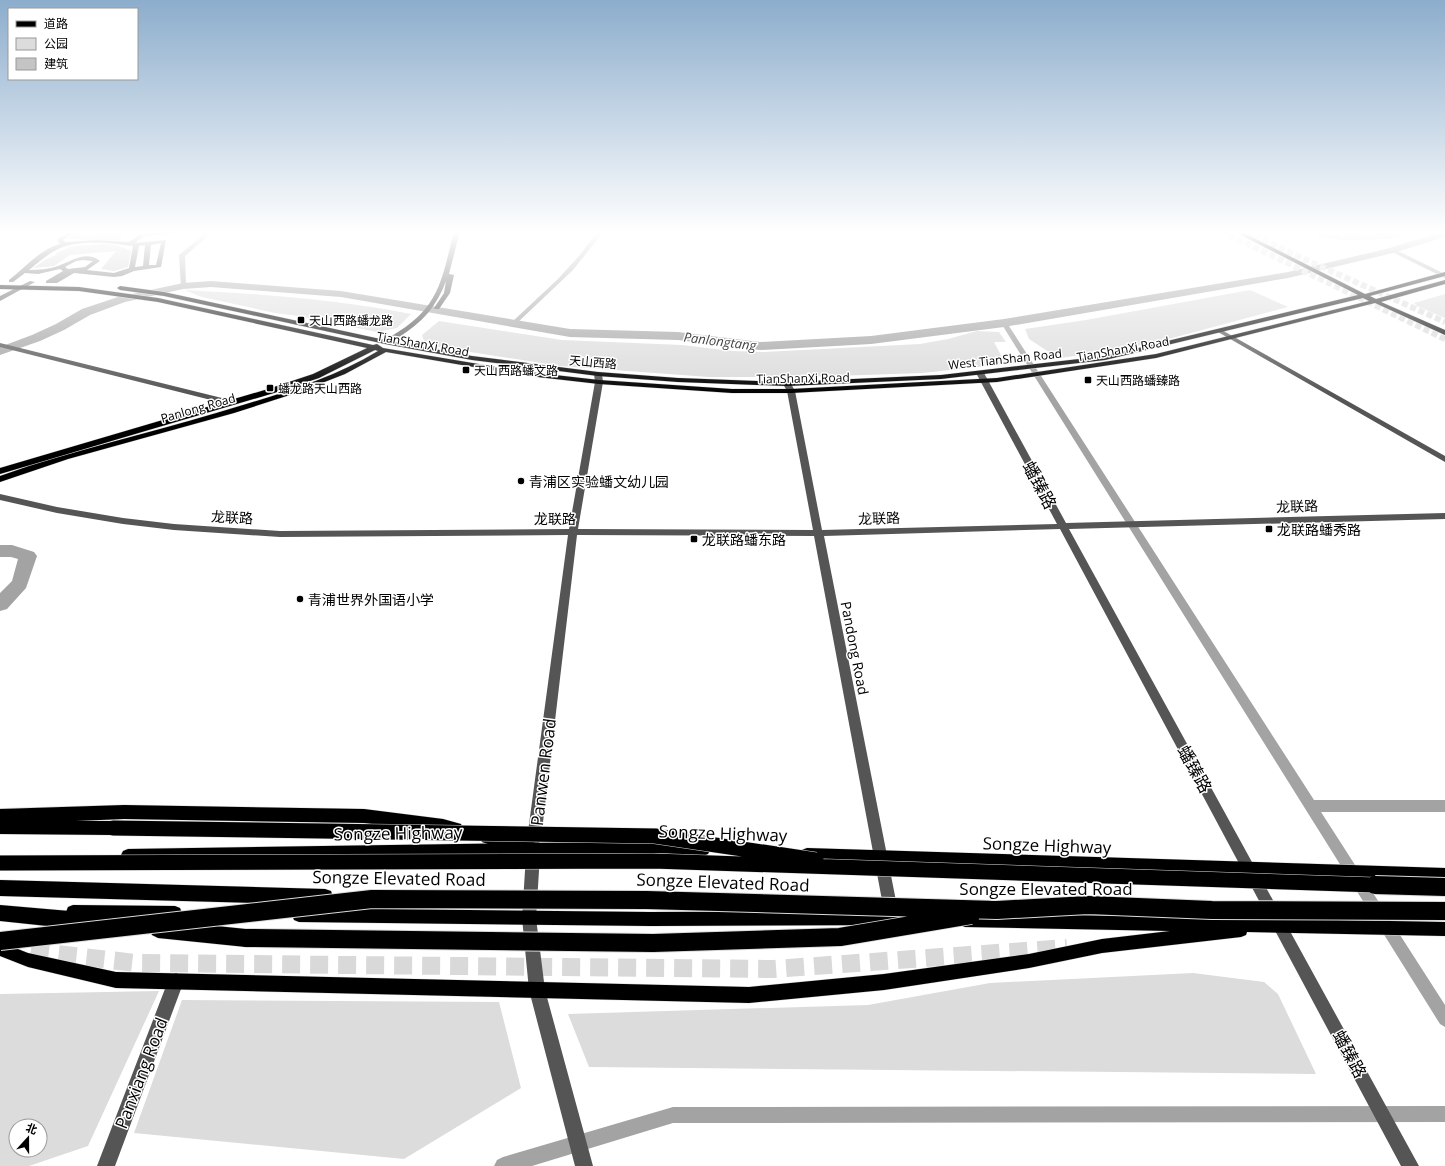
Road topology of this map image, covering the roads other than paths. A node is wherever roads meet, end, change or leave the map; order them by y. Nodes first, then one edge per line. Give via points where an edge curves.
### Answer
1 (88, 285) edge
2 (443, 285) edge
3 (449, 285) edge
4 (1347, 285) edge
5 (1354, 285) edge
6 (1400, 285) edge
7 (1433, 285) edge
8 (23, 286) junction
9 (0, 287) edge
10 (1372, 293) junction
11 (1364, 296) junction
12 (439, 299) junction
13 (0, 300) edge
14 (1380, 300) junction
15 (422, 321) junction
16 (1445, 328) edge
17 (1220, 331) junction
18 (1445, 333) edge
19 (1232, 338) junction
20 (395, 343) junction
21 (0, 345) edge
22 (385, 346) junction
23 (375, 348) junction
24 (982, 377) junction
25 (598, 378) junction
26 (789, 388) junction
27 (230, 402) junction
28 (1445, 459) edge
29 (0, 471) edge
30 (0, 479) edge
31 (0, 497) edge
32 (1445, 516) edge
33 (1062, 527) junction
34 (573, 532) junction
35 (817, 534) junction
36 (0, 816) edge
37 (0, 827) edge
38 (533, 849) junction
39 (0, 857) edge
40 (0, 863) edge
41 (877, 863) junction
42 (1250, 869) junction
43 (1445, 875) edge
44 (1445, 887) edge
45 (0, 888) edge
46 (372, 898) junction
47 (997, 910) junction
48 (1445, 911) edge
49 (0, 912) edge
50 (529, 918) junction
51 (892, 918) junction
52 (1281, 926) junction
53 (1445, 929) edge
54 (0, 941) edge
55 (0, 949) edge
56 (176, 981) junction
57 (537, 990) junction
58 (1408, 1162) edge
59 (106, 1166) edge
60 (584, 1166) edge

1 - 22 main road via 164,294
2 - 12 street
3 - 12 street via 447,293
4 - 11 main road
5 - 10 main road
6 - 10 main road, West TianShan Road
7 - 14 main road, TianShanXi Road
8 - 9 main road, TianShanXi Road
8 - 13 street
8 - 23 main road, TianShanXi Road via 79,289 158,300
10 - 11 main road, West TianShan Road
10 - 14 main road
11 - 14 main road
11 - 17 main road, West TianShan Road
12 - 15 street
14 - 16 main road
14 - 18 main road
14 - 19 main road, TianShanXi Road
15 - 20 street
15 - 22 street
17 - 19 street
17 - 24 main road, West TianShan Road via 1105,358 1017,369
19 - 24 main road, TianShanXi Road via 1156,356 1051,373
19 - 28 street
20 - 22 main road, Panlong Road
20 - 25 main road, 天山西路
21 - 27 street
22 - 23 main road, TianShanXi Road
22 - 25 main road, TianShanXi Road via 520,373
22 - 30 main road, Panlong Road via 338,375 285,394
23 - 27 main road, Panlong Road via 316,376
24 - 26 main road, TianShanXi Road
24 - 33 street, 蟠臻路
25 - 26 main road, TianShanXi Road via 732,390
25 - 34 street, Panwen Road
26 - 35 street, Pandong Road
27 - 29 main road, Panlong Road
31 - 34 street, 龙联路 via 123,521 280,534
32 - 33 street, 龙联路
33 - 35 street, 龙联路
33 - 42 street, 蟠臻路
34 - 35 street, 龙联路
34 - 38 street, Panwen Road
35 - 41 street, Pandong Road
36 - 38 highway via 124,812 364,816 443,826
37 - 41 highway, bridge via 655,836
38 - 39 main road, Songze Highway
38 - 41 main road, Songze Highway via 656,847
38 - 50 street, Panwen Road
40 - 41 highway, Songze Elevated Road, bridge
41 - 42 main road, Songze Highway
41 - 44 highway, Songze Elevated Road, bridge
41 - 51 street, Pandong Road
42 - 43 main road, Songze Highway
42 - 52 street, 蟠臻路
45 - 46 highway, Songze Elevated Road, bridge
46 - 47 highway, Songze Elevated Road, bridge via 646,900
46 - 54 highway, bridge
47 - 48 highway, Songze Elevated Road, bridge via 1088,905 1212,910
47 - 49 highway, bridge via 840,937 653,943 246,938
49 - 50 main road
50 - 51 main road
50 - 57 street, Panwen Road
51 - 52 main road
52 - 53 main road
52 - 57 main road via 1102,946 1029,961 884,982 748,995
52 - 58 street, 蟠臻路
55 - 56 main road via 28,960 116,980
56 - 57 main road
56 - 59 street, Panxiang Road
57 - 60 street, Panwen Road

